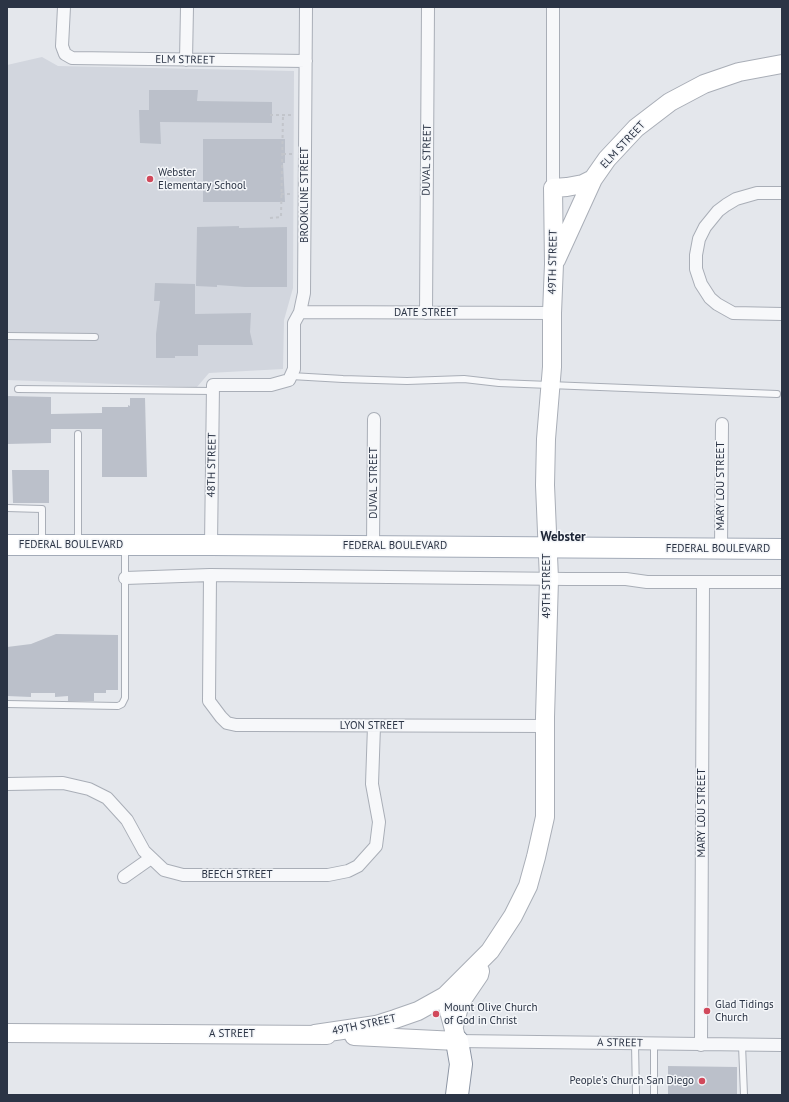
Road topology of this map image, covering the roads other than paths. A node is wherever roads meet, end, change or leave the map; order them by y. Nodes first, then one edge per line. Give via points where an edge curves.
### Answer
1 (64, 7) edge
2 (187, 7) edge
3 (306, 7) edge
4 (428, 7) edge
5 (553, 7) edge
6 (186, 60) junction
7 (306, 61) junction
8 (782, 64) edge
9 (593, 179) junction
10 (553, 188) junction
11 (782, 193) edge
12 (554, 264) junction
13 (300, 312) junction
14 (426, 313) junction
15 (552, 313) junction
16 (782, 314) edge
17 (7, 336) edge
18 (95, 337) dead end
19 (290, 378) junction
20 (550, 385) junction
21 (213, 388) junction
22 (18, 389) dead end
23 (776, 394) dead end
24 (374, 419) dead end
25 (722, 424) dead end
26 (78, 434) dead end
27 (7, 508) edge
28 (7, 545) edge
29 (42, 545) junction
30 (78, 545) junction
31 (125, 545) junction
32 (211, 545) junction
33 (373, 546) junction
34 (547, 548) junction
35 (721, 549) junction
36 (782, 549) edge
37 (210, 575) junction
38 (125, 578) junction
39 (549, 579) junction
40 (703, 582) junction
41 (782, 582) edge
42 (7, 704) edge
43 (374, 726) junction
44 (545, 726) junction
45 (7, 784) edge
46 (151, 858) junction
47 (124, 877) dead end
48 (484, 958) junction
49 (445, 996) junction
50 (7, 1033) edge
51 (314, 1034) junction
52 (455, 1034) junction
53 (635, 1044) junction
54 (654, 1044) junction
55 (701, 1045) junction
56 (742, 1045) junction
57 (782, 1045) edge
58 (457, 1095) edge
59 (636, 1095) edge
60 (654, 1095) edge
61 (744, 1095) edge

1 - 6 street, ELM STREET via 62,46 65,54 72,58
2 - 6 street
3 - 7 street, BROOKLINE STREET
4 - 14 street, DUVAL STREET
5 - 10 street, 49TH STREET
6 - 7 street, ELM STREET
7 - 13 street, BROOKLINE STREET via 304,293
8 - 9 street, ELM STREET via 739,72 704,84 670,102 636,128 607,159
9 - 10 street, ELM STREET via 583,184
9 - 12 street
10 - 12 street, 49TH STREET
11 - 16 street via 757,193 736,199 722,208 711,218 699,239 696,255 698,277 704,290 717,304 733,313
12 - 15 street, 49TH STREET
13 - 14 street, DATE STREET
13 - 19 street, BROOKLINE STREET via 294,323 294,368
14 - 15 street, DATE STREET
15 - 20 street, 49TH STREET
17 - 18 lane
19 - 20 lane via 391,381 464,379
19 - 21 street via 271,385
20 - 23 lane
20 - 34 street, 49TH STREET via 545,485
21 - 22 lane
21 - 32 street, 48TH STREET
24 - 33 street, DUVAL STREET
25 - 35 street, MARY LOU STREET
26 - 30 lane
27 - 29 lane via 42,509
28 - 29 main road, FEDERAL BOULEVARD
29 - 30 main road, FEDERAL BOULEVARD
30 - 31 main road, FEDERAL BOULEVARD
31 - 32 main road, FEDERAL BOULEVARD
31 - 38 lane
32 - 33 main road, FEDERAL BOULEVARD
33 - 34 main road, FEDERAL BOULEVARD
34 - 35 main road, FEDERAL BOULEVARD
34 - 39 street, 49TH STREET
35 - 36 main road, FEDERAL BOULEVARD
37 - 38 street
37 - 39 street
37 - 43 street, LYON STREET via 209,701 227,723
38 - 42 lane via 125,698 122,704
39 - 40 street via 626,578 647,582
39 - 44 street, 49TH STREET
40 - 41 street
40 - 55 street, MARY LOU STREET
43 - 44 street, LYON STREET
43 - 46 street, BEECH STREET via 372,784 379,822 376,846 358,866 328,875 183,875 164,870
44 - 48 street, 49TH STREET via 545,817 536,857 528,886 513,916
45 - 46 street, BEECH STREET via 63,783 89,789 107,798 126,820 144,851
46 - 47 street
48 - 49 street, 49TH STREET
48 - 52 street via 479,975 460,1003
49 - 51 street, 49TH STREET via 418,1011 376,1025
49 - 52 street
50 - 51 street, A STREET
51 - 52 street, A STREET
52 - 53 street, A STREET
52 - 58 highway via 461,1064
53 - 54 street, A STREET
53 - 59 lane
54 - 55 street, A STREET
54 - 60 lane
55 - 56 street, A STREET
56 - 57 street, A STREET
56 - 61 lane

